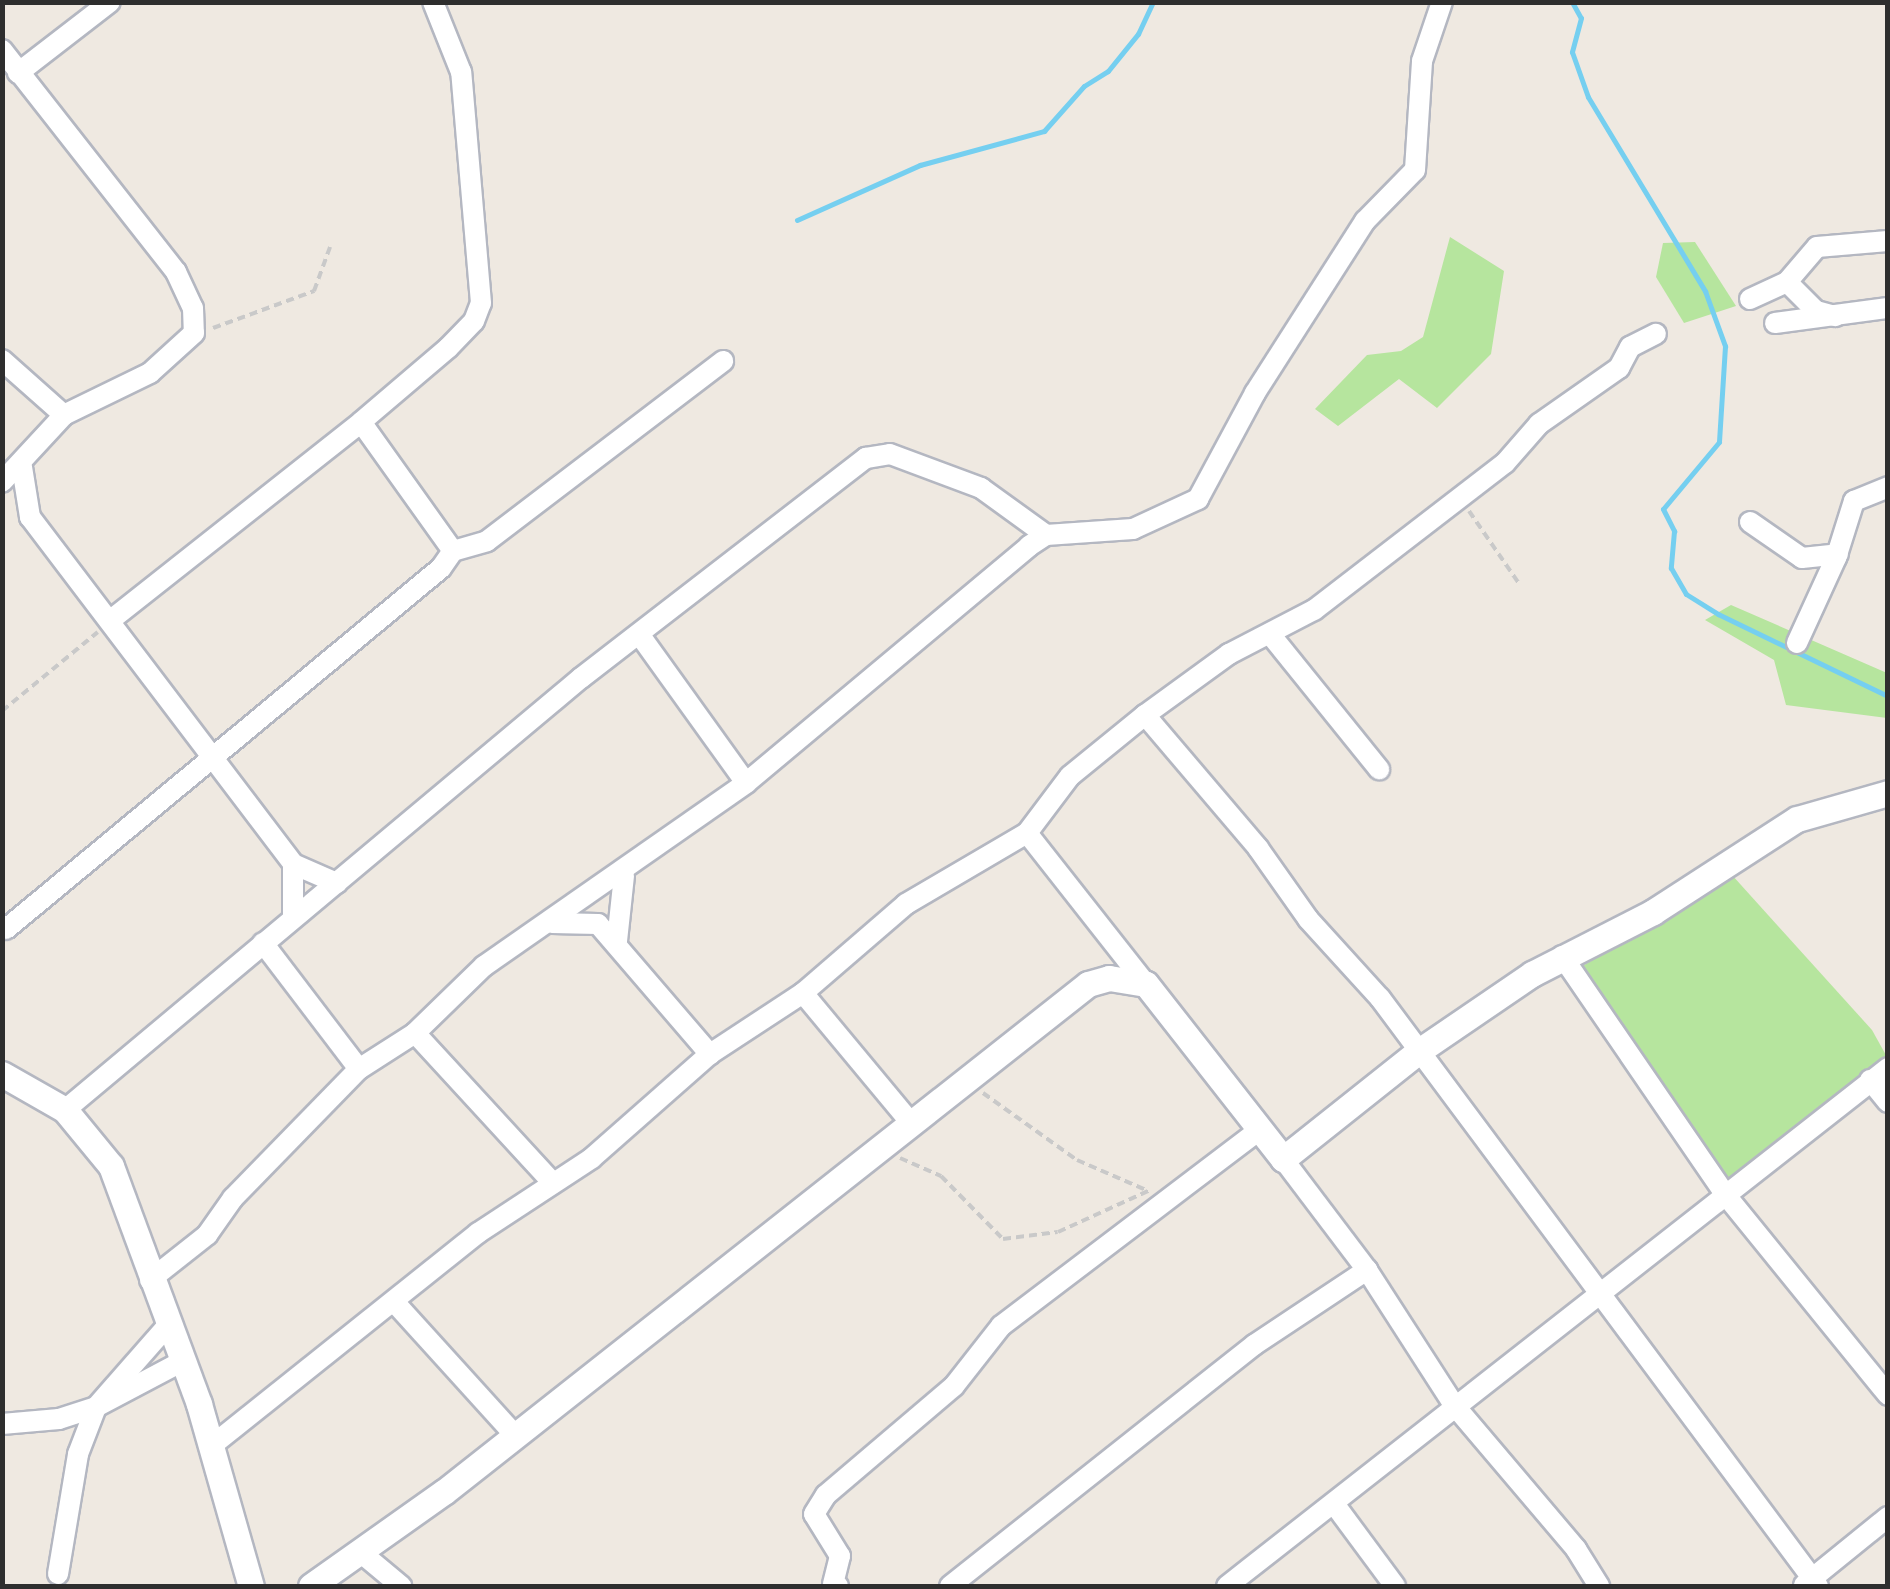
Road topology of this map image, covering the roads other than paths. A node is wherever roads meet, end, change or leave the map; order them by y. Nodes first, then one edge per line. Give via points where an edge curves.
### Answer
1 (110, 2) edge
2 (433, 2) edge
3 (1442, 2) edge
4 (2, 50) edge
5 (18, 73) junction
6 (1888, 240) edge
7 (1788, 282) junction
8 (1750, 300) dead end
9 (1888, 308) edge
10 (1842, 316) junction
11 (1775, 323) dead end
12 (1656, 334) dead end
13 (2, 360) edge
14 (723, 360) dead end
15 (64, 415) junction
16 (362, 422) junction
17 (22, 466) junction
18 (2, 482) edge
19 (1888, 487) edge
20 (2, 505) edge
21 (30, 517) junction
22 (1750, 522) dead end
23 (1046, 536) junction
24 (452, 551) junction
25 (1838, 554) junction
26 (112, 619) junction
27 (639, 634) junction
28 (1270, 634) junction
29 (1797, 642) dead end
30 (1146, 715) junction
31 (209, 756) junction
32 (1379, 769) dead end
33 (746, 784) junction
34 (1888, 793) edge
35 (1027, 833) junction
36 (293, 864) junction
37 (624, 874) junction
38 (337, 882) junction
39 (293, 917) junction
40 (545, 924) junction
41 (6, 929) dead end
42 (617, 941) junction
43 (262, 943) junction
44 (1562, 956) junction
45 (1146, 984) junction
46 (803, 993) junction
47 (414, 1033) junction
48 (1420, 1051) junction
49 (710, 1054) junction
50 (359, 1069) junction
51 (2, 1074) edge
52 (1879, 1074) edge
53 (1888, 1102) edge
54 (64, 1110) junction
55 (911, 1124) junction
56 (1258, 1130) junction
57 (1283, 1159) junction
58 (550, 1180) junction
59 (1724, 1193) junction
60 (1367, 1270) junction
61 (150, 1280) junction
62 (1596, 1295) junction
63 (396, 1304) junction
64 (168, 1325) junction
65 (183, 1361) junction
66 (1888, 1395) edge
67 (1454, 1406) junction
68 (96, 1407) junction
69 (2, 1424) edge
70 (512, 1432) junction
71 (210, 1447) junction
72 (1335, 1505) junction
73 (1888, 1517) edge
74 (359, 1551) junction
75 (58, 1574) dead end
76 (1811, 1584) edge
77 (251, 1586) edge
78 (312, 1586) edge
79 (401, 1586) edge
80 (838, 1586) edge
81 (950, 1586) edge
82 (1228, 1586) edge
83 (1395, 1586) edge
84 (1600, 1586) edge

1 - 5 street
2 - 16 street via 461,72 481,303 448,348
3 - 23 street via 1422,61 1415,170 1389,191 1355,236 1255,393 1198,499 1158,521 1105,536
4 - 5 street
5 - 15 street via 176,272 193,308 194,332 160,366
6 - 7 street via 1817,247
7 - 8 street
7 - 10 street via 1816,311
9 - 10 street
10 - 11 street
12 - 28 street via 1630,347 1619,368 1539,424 1461,498 1314,610
13 - 15 street
14 - 24 street via 486,541
15 - 17 street
16 - 24 street
16 - 26 street
17 - 18 street
17 - 21 street
19 - 25 street via 1857,496
20 - 21 street
21 - 26 street
22 - 25 street via 1802,558
23 - 27 street via 981,488 890,454 866,458
23 - 33 street
24 - 31 street via 441,568
25 - 29 street
26 - 31 street
27 - 33 street
27 - 38 street
28 - 30 street via 1229,654
28 - 32 street
30 - 35 street via 1070,776
30 - 48 street
31 - 36 street
31 - 41 street
33 - 37 street
34 - 44 street via 1797,820 1654,912
35 - 45 street
35 - 46 street via 946,874
36 - 38 street
36 - 39 street
37 - 40 street
37 - 42 street
38 - 39 street
39 - 43 street
40 - 42 street via 598,924
40 - 47 street via 484,966
42 - 49 street
43 - 50 street
43 - 54 street
44 - 48 street
44 - 59 street
45 - 55 street via 1109,978 1088,984
45 - 56 street
46 - 49 street
46 - 55 street
47 - 50 street
47 - 58 street
48 - 57 street
48 - 62 street
49 - 58 street via 592,1158
50 - 61 street via 233,1198 207,1235
51 - 54 street
52 - 53 street
52 - 59 street
54 - 61 street via 112,1166
55 - 70 street
56 - 57 street
56 - 80 street via 1001,1326 954,1386 826,1495 814,1514 840,1556 832,1584
57 - 60 street
58 - 63 street
59 - 62 street
59 - 66 street
60 - 67 street
60 - 81 street via 1254,1345
61 - 64 street
62 - 67 street
62 - 76 street
63 - 70 street
63 - 71 street
64 - 65 street
64 - 68 street
65 - 68 street
65 - 71 street
67 - 72 street
67 - 84 street
68 - 69 street via 59,1419
68 - 75 street via 78,1454
70 - 74 street via 444,1492
71 - 77 street
72 - 82 street
72 - 83 street
73 - 76 street
74 - 78 street
74 - 79 street

